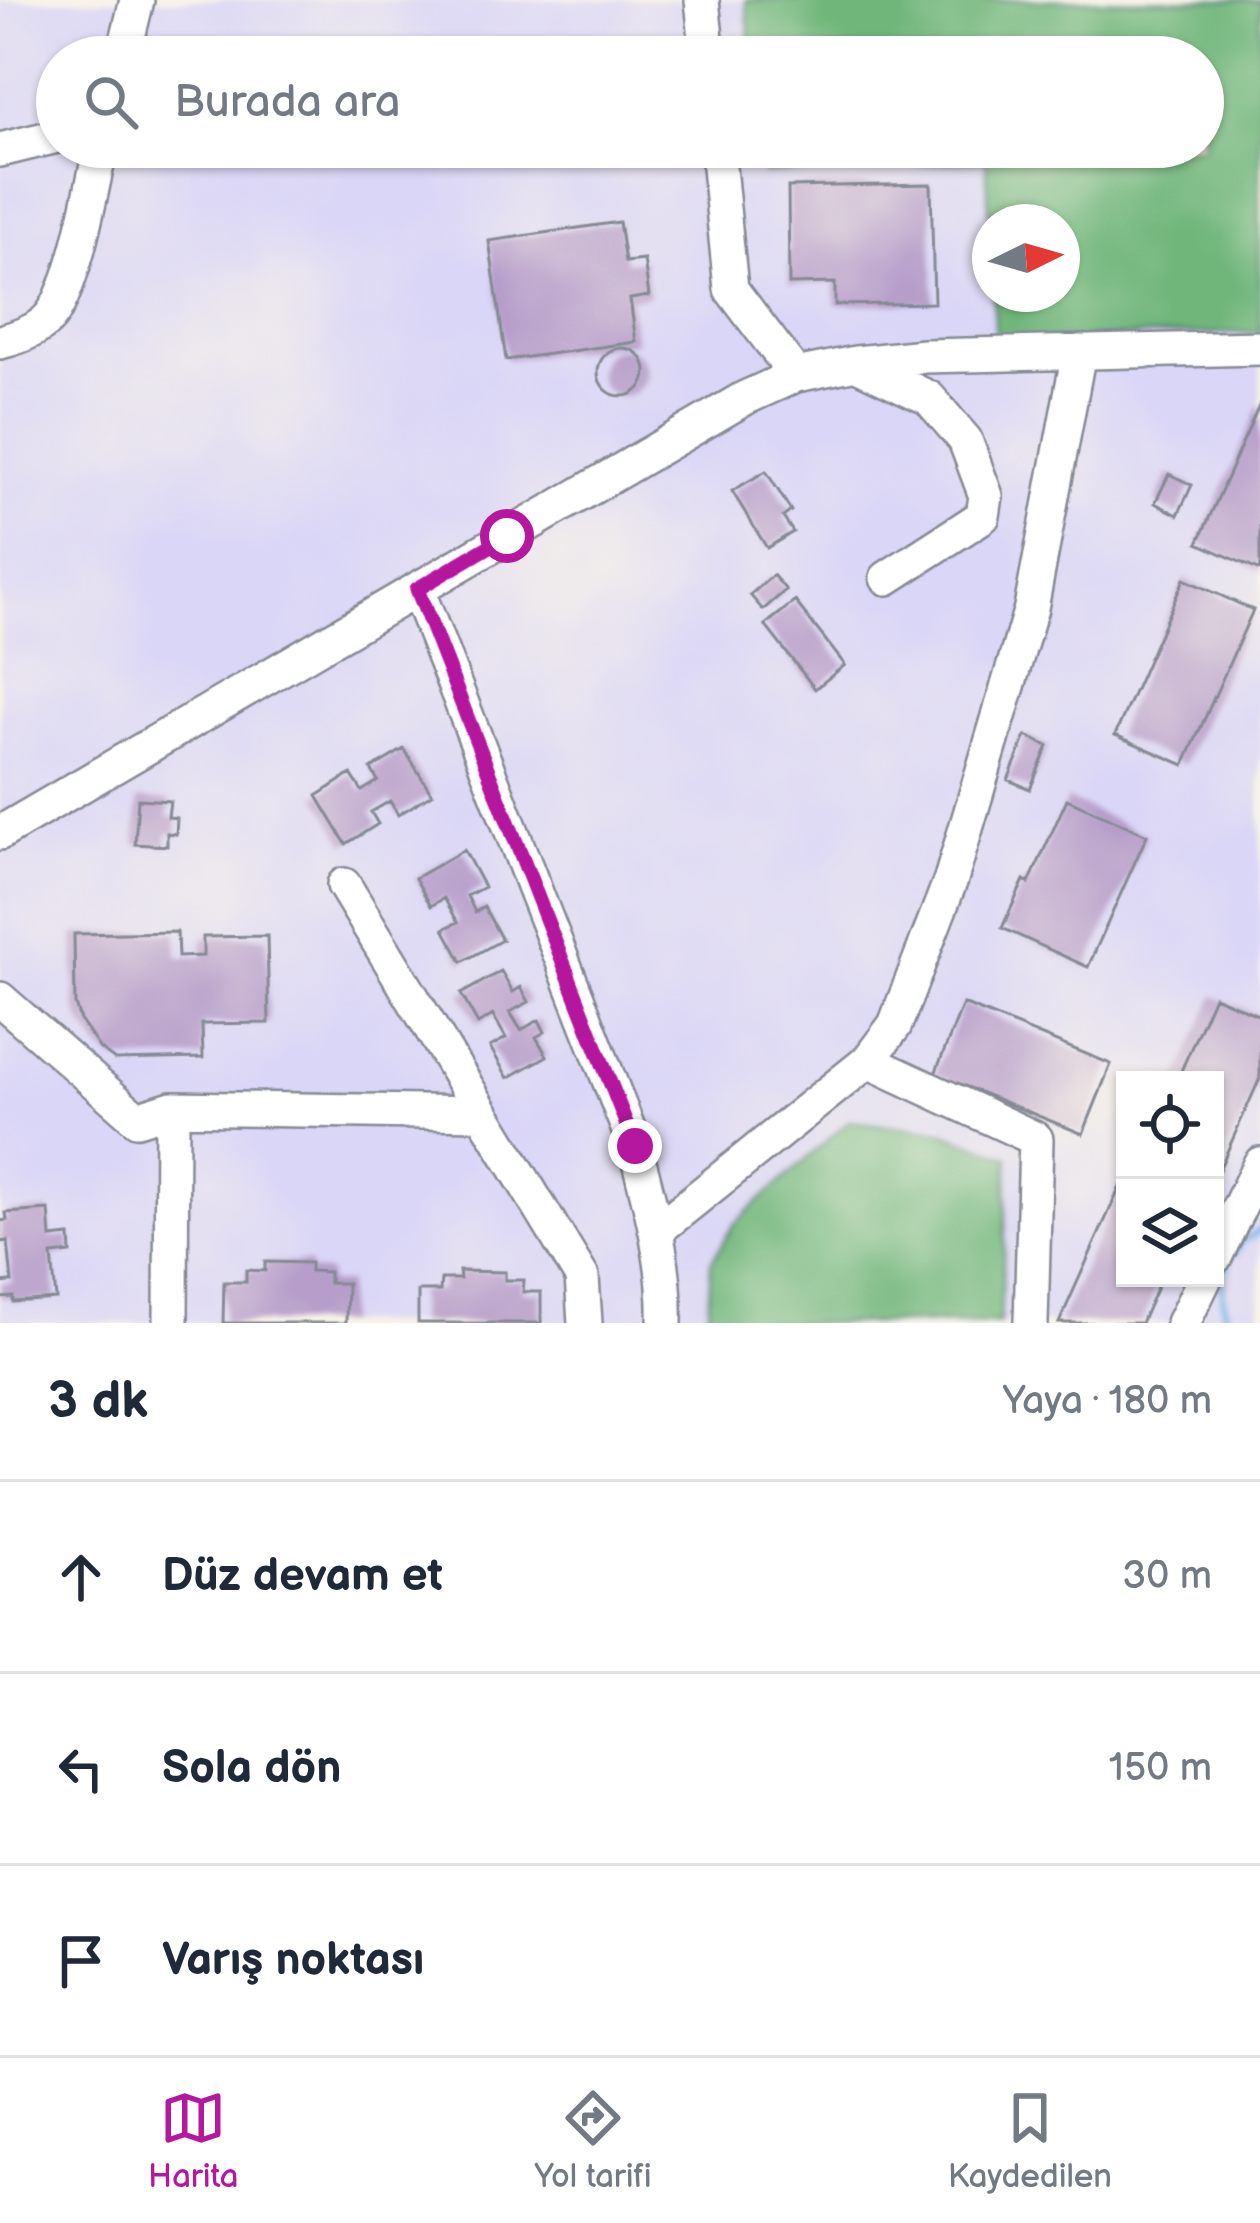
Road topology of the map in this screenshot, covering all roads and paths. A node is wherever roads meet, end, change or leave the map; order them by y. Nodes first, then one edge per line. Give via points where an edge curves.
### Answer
1 (137, 0) edge
2 (702, 0) edge
3 (128, 36) edge
4 (706, 36) edge
5 (36, 141) edge
6 (0, 150) edge
7 (96, 168) edge
8 (719, 168) edge
9 (0, 342) edge
10 (1260, 348) edge
11 (1079, 352) junction
12 (856, 363) junction
13 (796, 375) junction
14 (887, 578) dead end
15 (417, 589) junction
16 (0, 833) edge
17 (344, 885) dead end
18 (0, 999) edge
19 (868, 1061) junction
20 (172, 1108) junction
21 (482, 1113) junction
22 (1260, 1164) edge
23 (656, 1231) junction
24 (1224, 1238) edge
25 (1201, 1287) edge
26 (171, 1323) edge
27 (585, 1323) edge
28 (665, 1323) edge
29 (1031, 1323) edge
30 (1183, 1323) edge

1 - 3 street
2 - 4 street
5 - 6 street
7 - 9 street via 66,291 47,320
8 - 13 street via 731,289
10 - 11 street
11 - 12 street
11 - 19 street via 1031,608 951,879 895,1025
12 - 13 street
12 - 14 street via 929,398 965,440 986,496 983,515
13 - 15 street
15 - 16 street
15 - 23 street via 635,1146
17 - 21 street
18 - 20 street via 137,1119
19 - 23 street
19 - 29 street via 1036,1139
20 - 21 street
20 - 26 street
21 - 27 street via 582,1277
22 - 24 street
23 - 28 street
25 - 30 street

